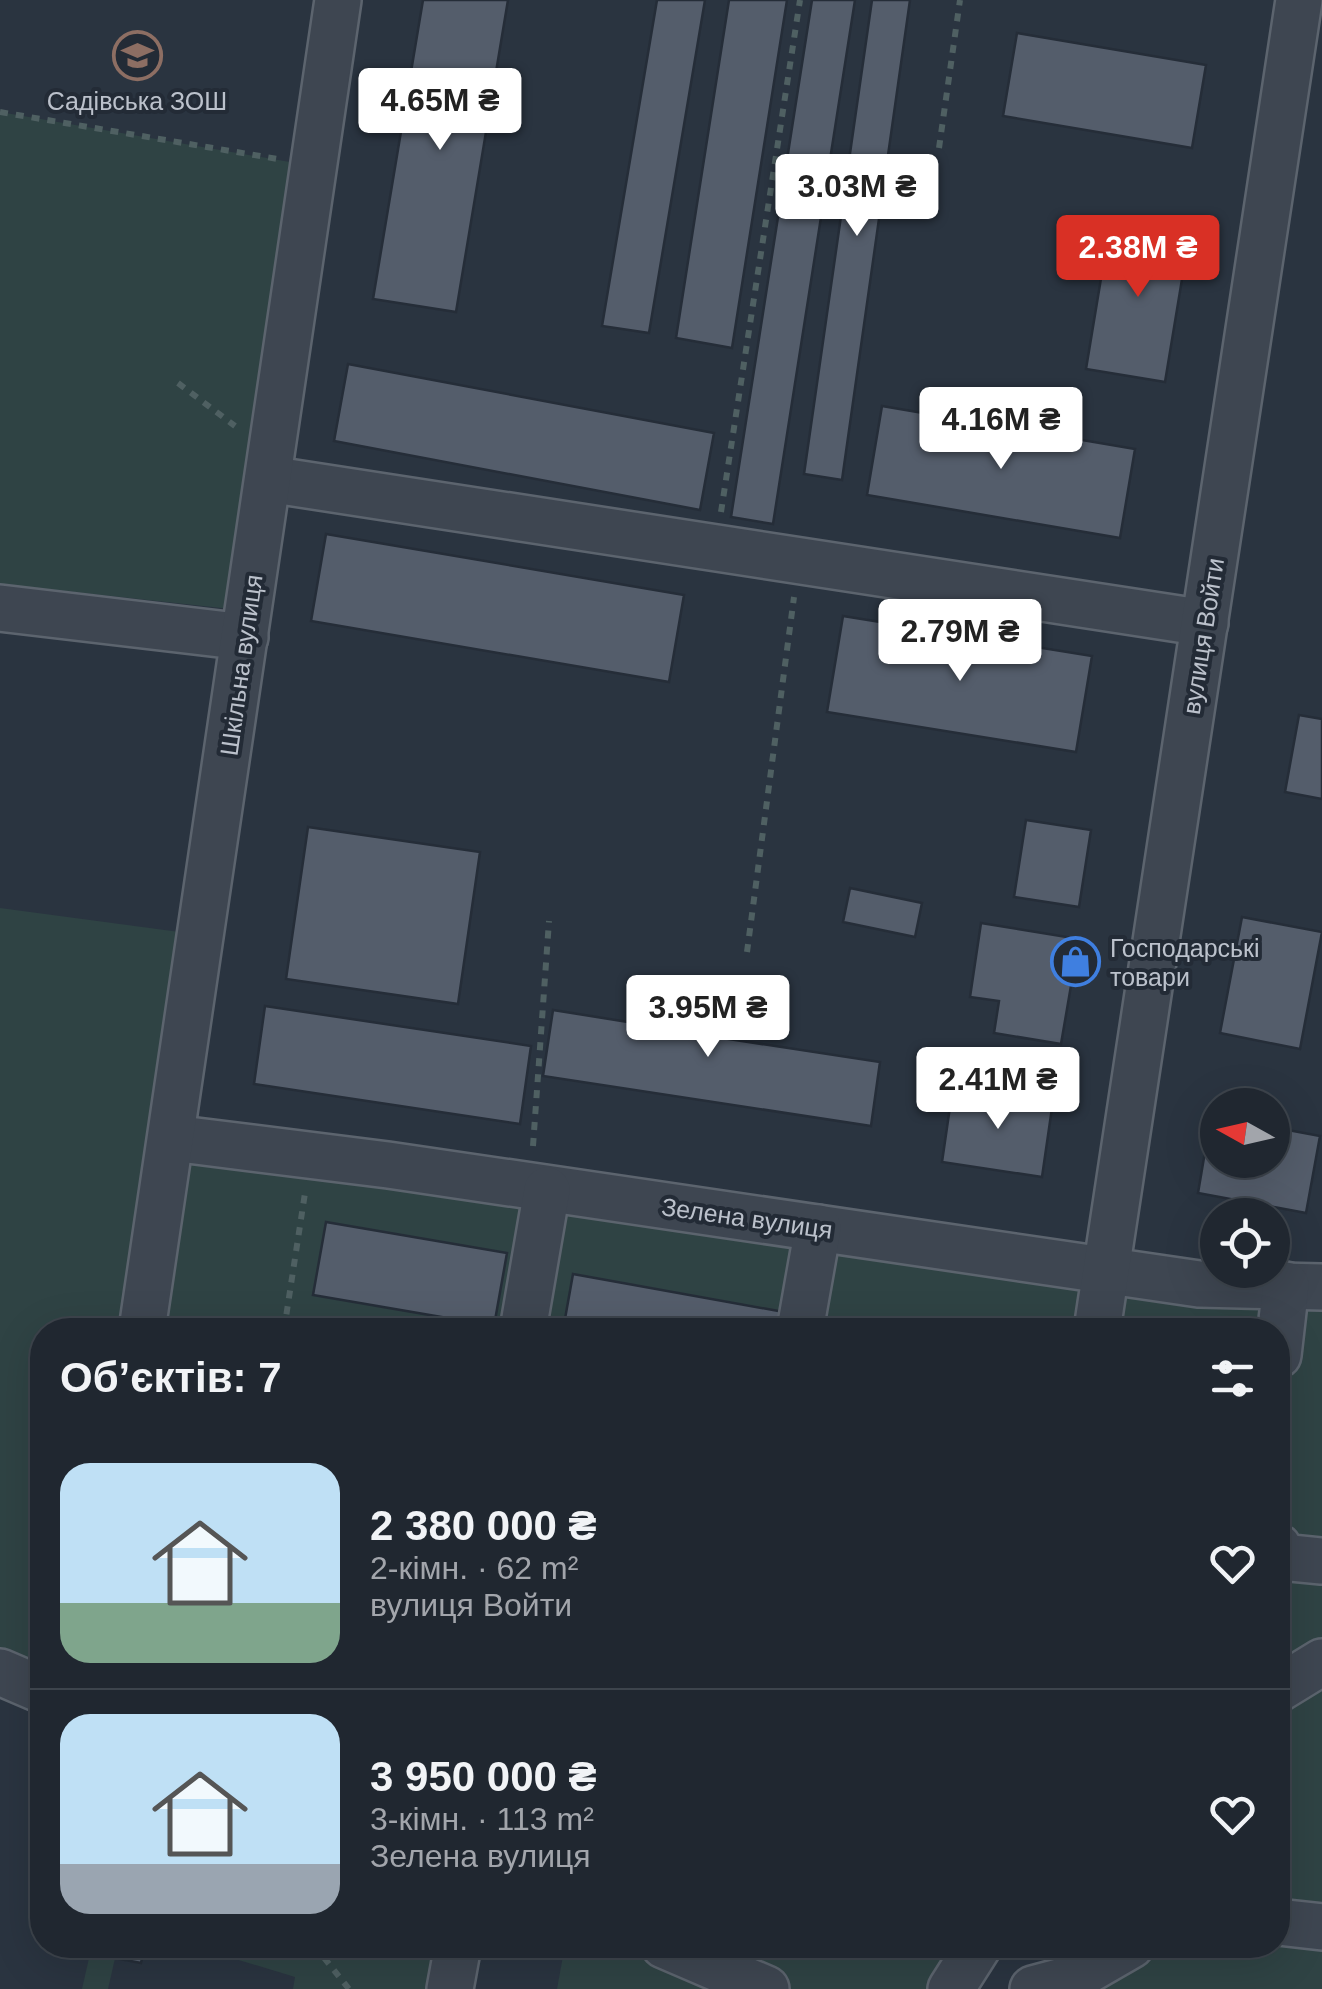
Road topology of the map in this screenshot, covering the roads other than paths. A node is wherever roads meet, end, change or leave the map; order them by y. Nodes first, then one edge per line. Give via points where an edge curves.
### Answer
1 (338, 0) edge
2 (1299, 0) edge
3 (270, 466) junction
4 (0, 608) edge
5 (1205, 624) junction
6 (244, 637) junction
7 (172, 1138) junction
8 (547, 1190) junction
9 (818, 1228) junction
10 (1108, 1272) junction
11 (1304, 1286) edge
12 (144, 1318) edge
13 (525, 1318) edge
14 (802, 1318) edge
15 (1099, 1318) edge
16 (1290, 1323) edge
17 (1290, 1558) edge
18 (1322, 1562) edge
19 (1322, 1662) edge
20 (0, 1672) edge
21 (1290, 1682) edge
22 (30, 1685) edge
23 (1290, 1924) edge
24 (1322, 1928) edge
25 (456, 1958) edge
26 (694, 1958) edge
27 (956, 1958) edge
28 (970, 1958) edge
29 (1109, 1958) edge
30 (450, 1989) edge
31 (766, 1989) edge
32 (948, 1989) edge
33 (1033, 1989) edge

1 - 3 street, Шкільна вулиця
2 - 5 street, вулиця Войти
3 - 5 street via 716,548
3 - 6 street, Шкільна вулиця
4 - 6 street
5 - 10 street, вулиця Войти
6 - 7 street, Шкільна вулиця
7 - 8 street, Зелена вулиця
7 - 12 street, Шкільна вулиця
8 - 9 street, Зелена вулиця
8 - 13 street
9 - 10 street, Зелена вулиця
9 - 14 street
10 - 11 street, Зелена вулиця via 1198,1284
10 - 15 street, вулиця Войти
11 - 16 street
17 - 18 street
19 - 21 street
20 - 22 street
23 - 24 street
25 - 30 street
26 - 31 street
27 - 32 street
28 - 32 street
29 - 33 street via 1074,1978

